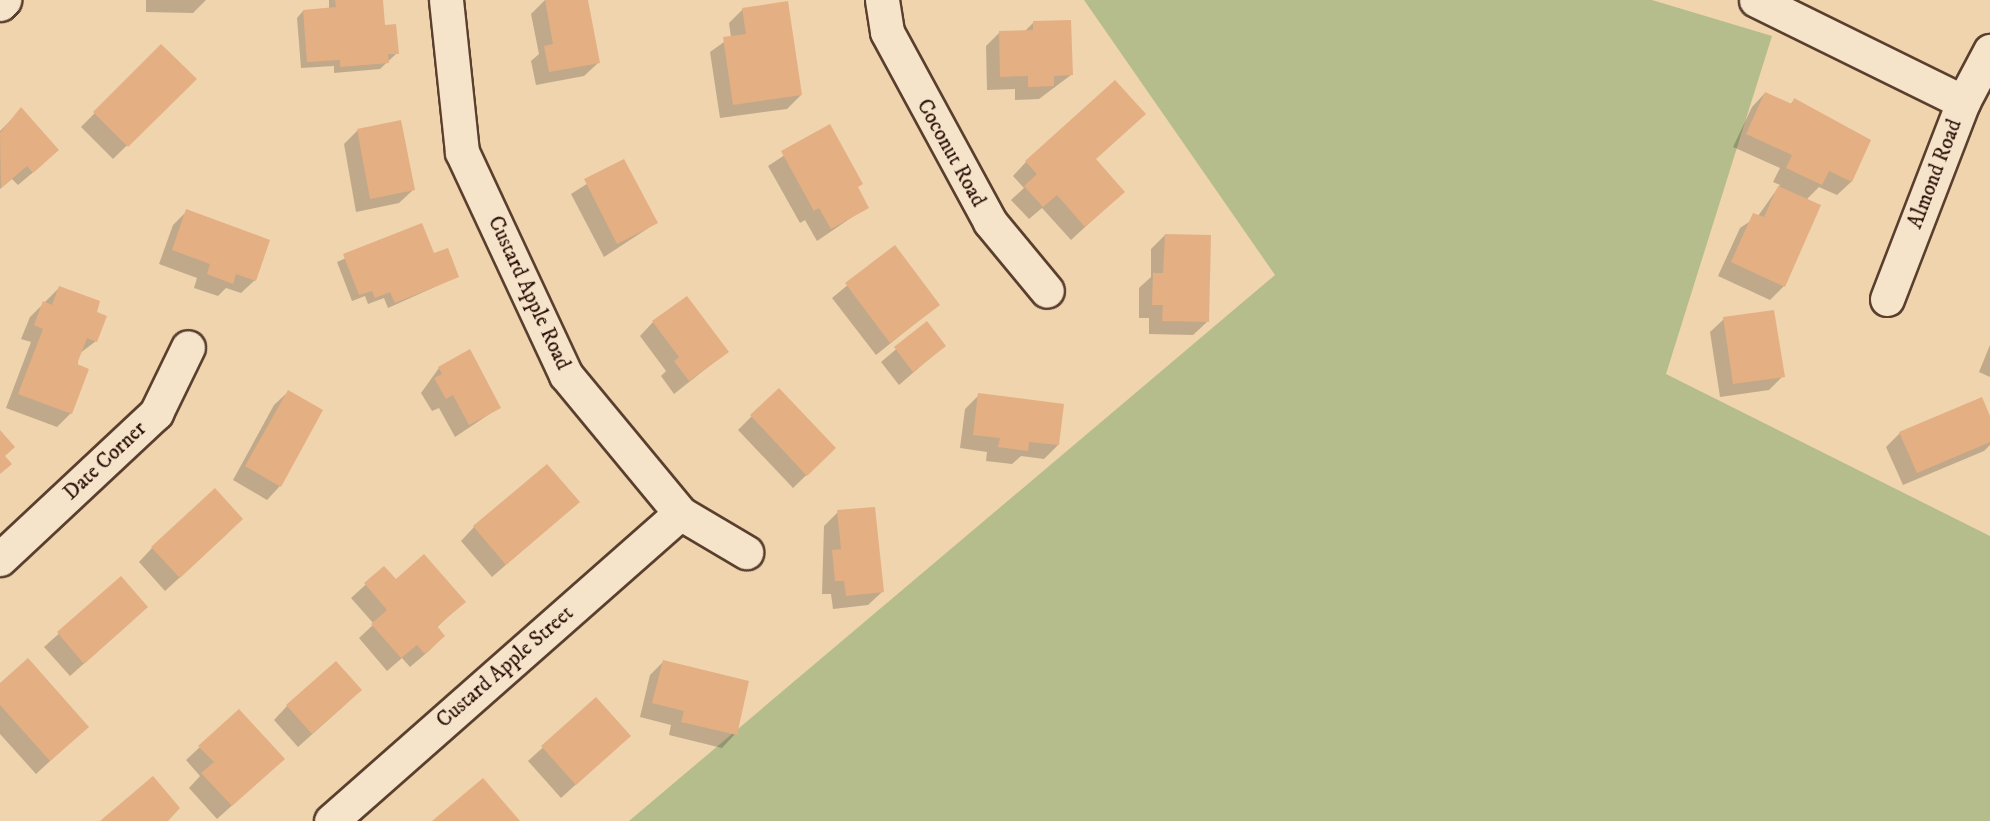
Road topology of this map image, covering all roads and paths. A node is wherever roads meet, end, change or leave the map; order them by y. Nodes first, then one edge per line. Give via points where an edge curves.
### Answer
1 (4, 0) edge
2 (446, 0) edge
3 (882, 0) edge
4 (1756, 0) edge
5 (0, 4) edge
6 (1990, 51) edge
7 (1963, 102) junction
8 (1047, 291) dead end
9 (1887, 299) dead end
10 (188, 347) dead end
11 (680, 513) junction
12 (746, 552) dead end
13 (0, 559) edge
14 (331, 821) edge

1 - 5 street
2 - 11 street, Custard Apple Road via 462,152 566,375
3 - 8 street, Coconut Road via 887,32 984,212
4 - 7 street
6 - 7 street, Almond Road
7 - 9 street, Almond Road
10 - 13 street, Date Corner via 156,413
11 - 12 street, Custard Apple Road
11 - 14 street, Custard Apple Street

